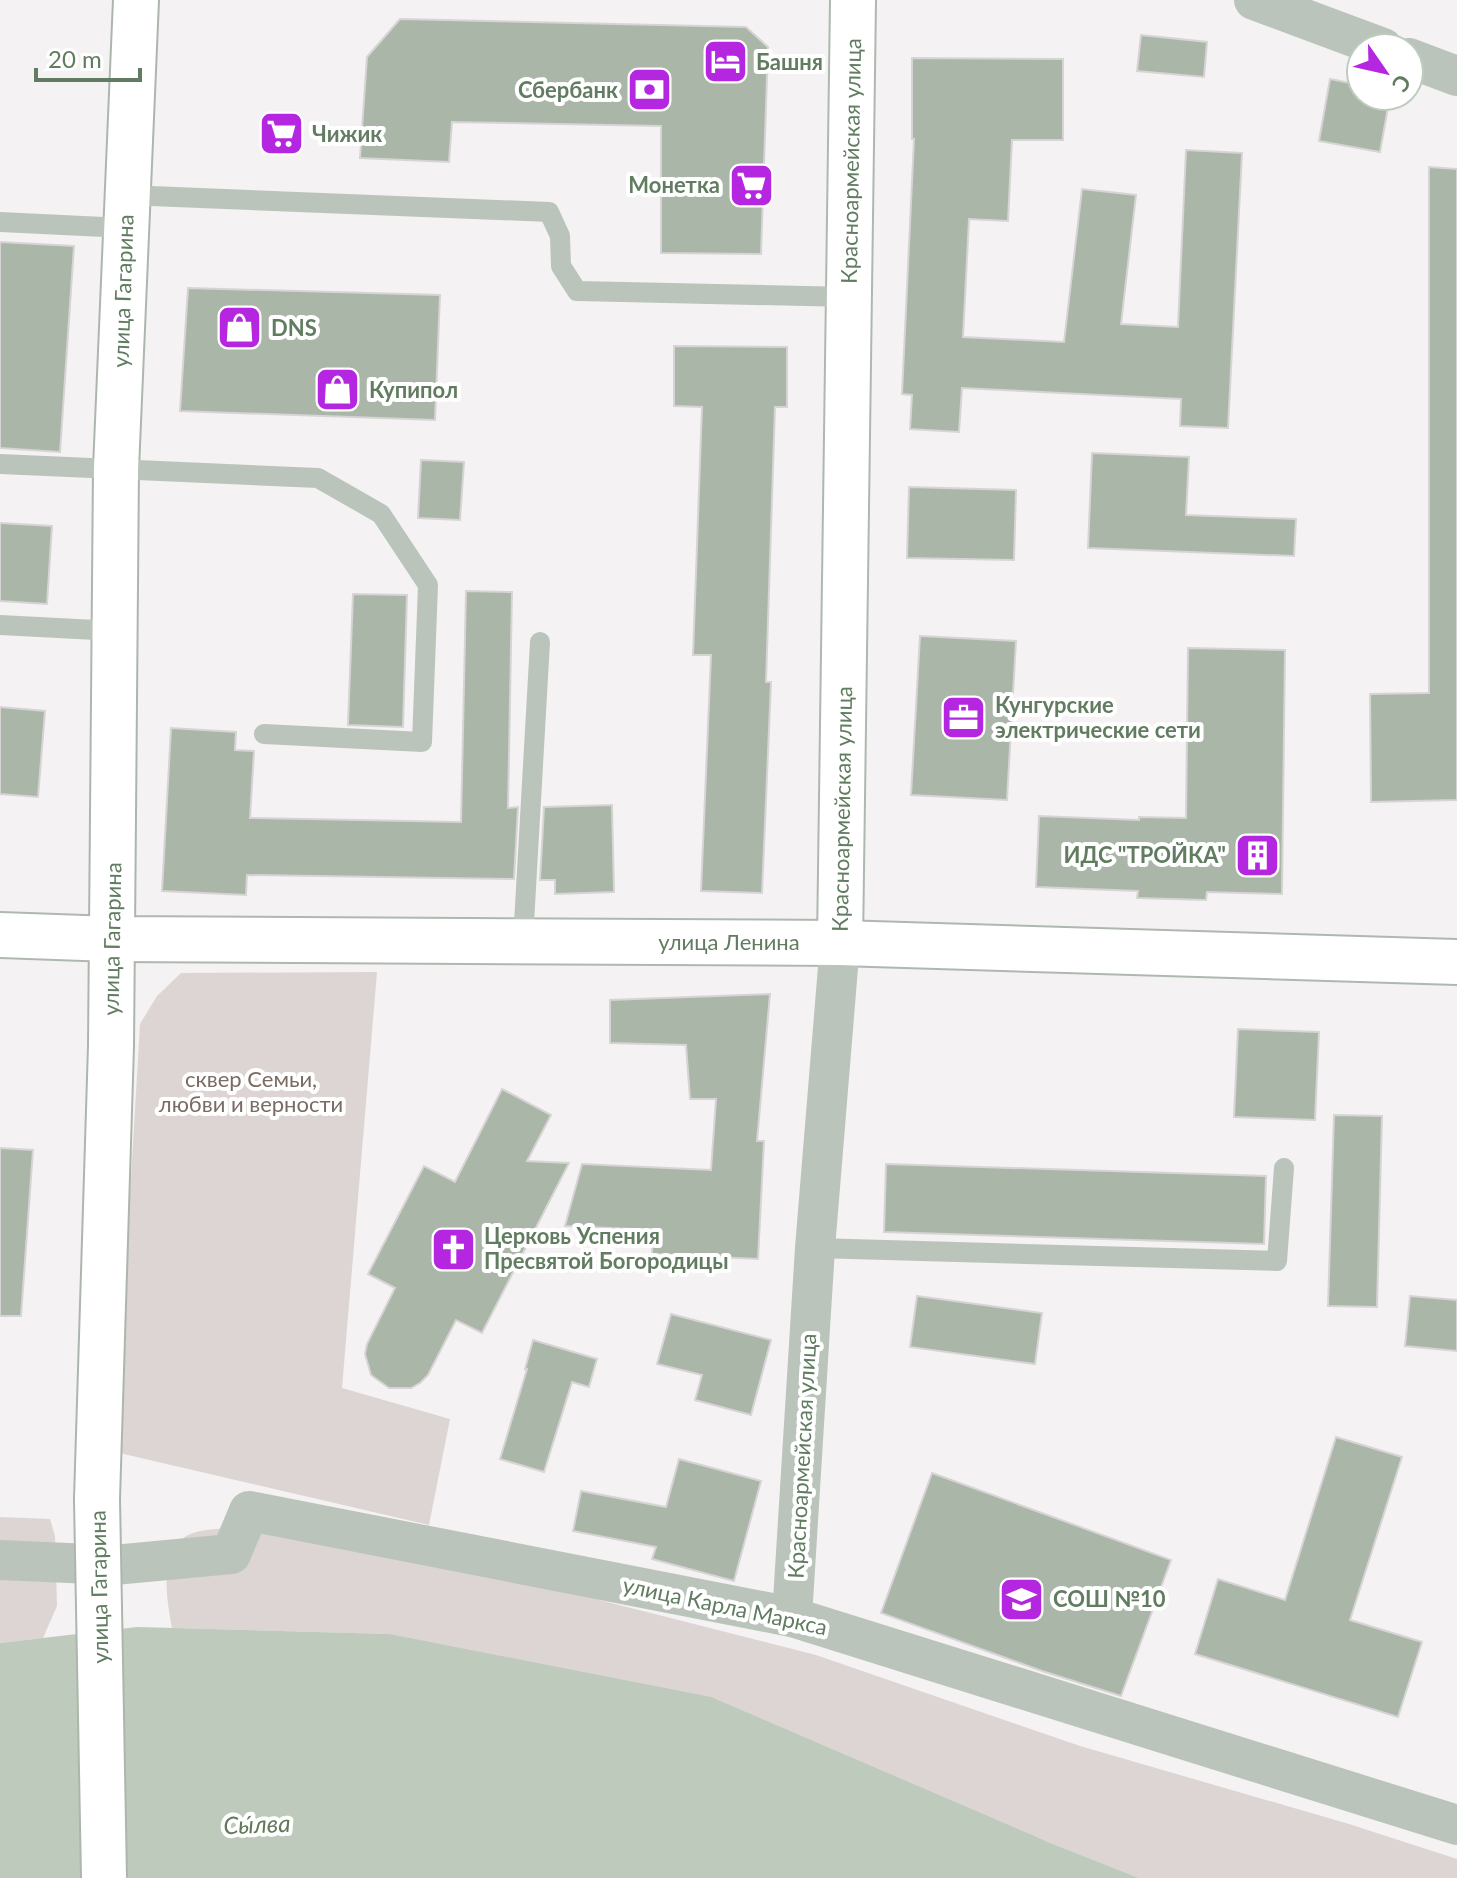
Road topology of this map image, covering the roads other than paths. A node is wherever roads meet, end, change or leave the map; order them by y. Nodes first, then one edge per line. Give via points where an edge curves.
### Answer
1 (136, 0) edge
2 (853, 0) edge
3 (1254, 0) edge
4 (1345, 34) edge
5 (1425, 64) edge
6 (1457, 76) edge
7 (126, 212) junction
8 (0, 222) edge
9 (849, 297) junction
10 (0, 464) edge
11 (116, 469) junction
12 (0, 625) edge
13 (115, 631) junction
14 (540, 642) dead end
15 (264, 734) dead end
16 (0, 935) edge
17 (112, 939) junction
18 (523, 941) junction
19 (840, 943) junction
20 (1457, 962) edge
21 (1284, 1168) dead end
22 (815, 1248) junction
23 (0, 1560) edge
24 (792, 1617) junction
25 (1457, 1825) edge
26 (104, 1878) edge

1 - 7 street, улица Гагарина
2 - 9 street, Красноармейская улица
3 - 4 street
5 - 6 street
7 - 8 lane
7 - 9 lane via 549,212 560,236 561,266 577,291
7 - 11 street, улица Гагарина
9 - 19 street, Красноармейская улица
10 - 11 lane
11 - 13 street, улица Гагарина
11 - 15 lane via 318,478 381,514 428,585 422,742
12 - 13 lane
13 - 17 street, улица Гагарина
14 - 18 lane
16 - 17 street, улица Ленина
17 - 18 street, улица Ленина
17 - 26 street, улица Гагарина, bridge via 97,1499
18 - 19 street, улица Ленина
19 - 20 street, улица Ленина
19 - 22 street, Красноармейская улица
21 - 22 lane via 1277,1261
22 - 24 street, Красноармейская улица
23 - 24 street, улица Карла Маркса via 114,1565 231,1554 249,1511
24 - 25 street, улица Карла Маркса

